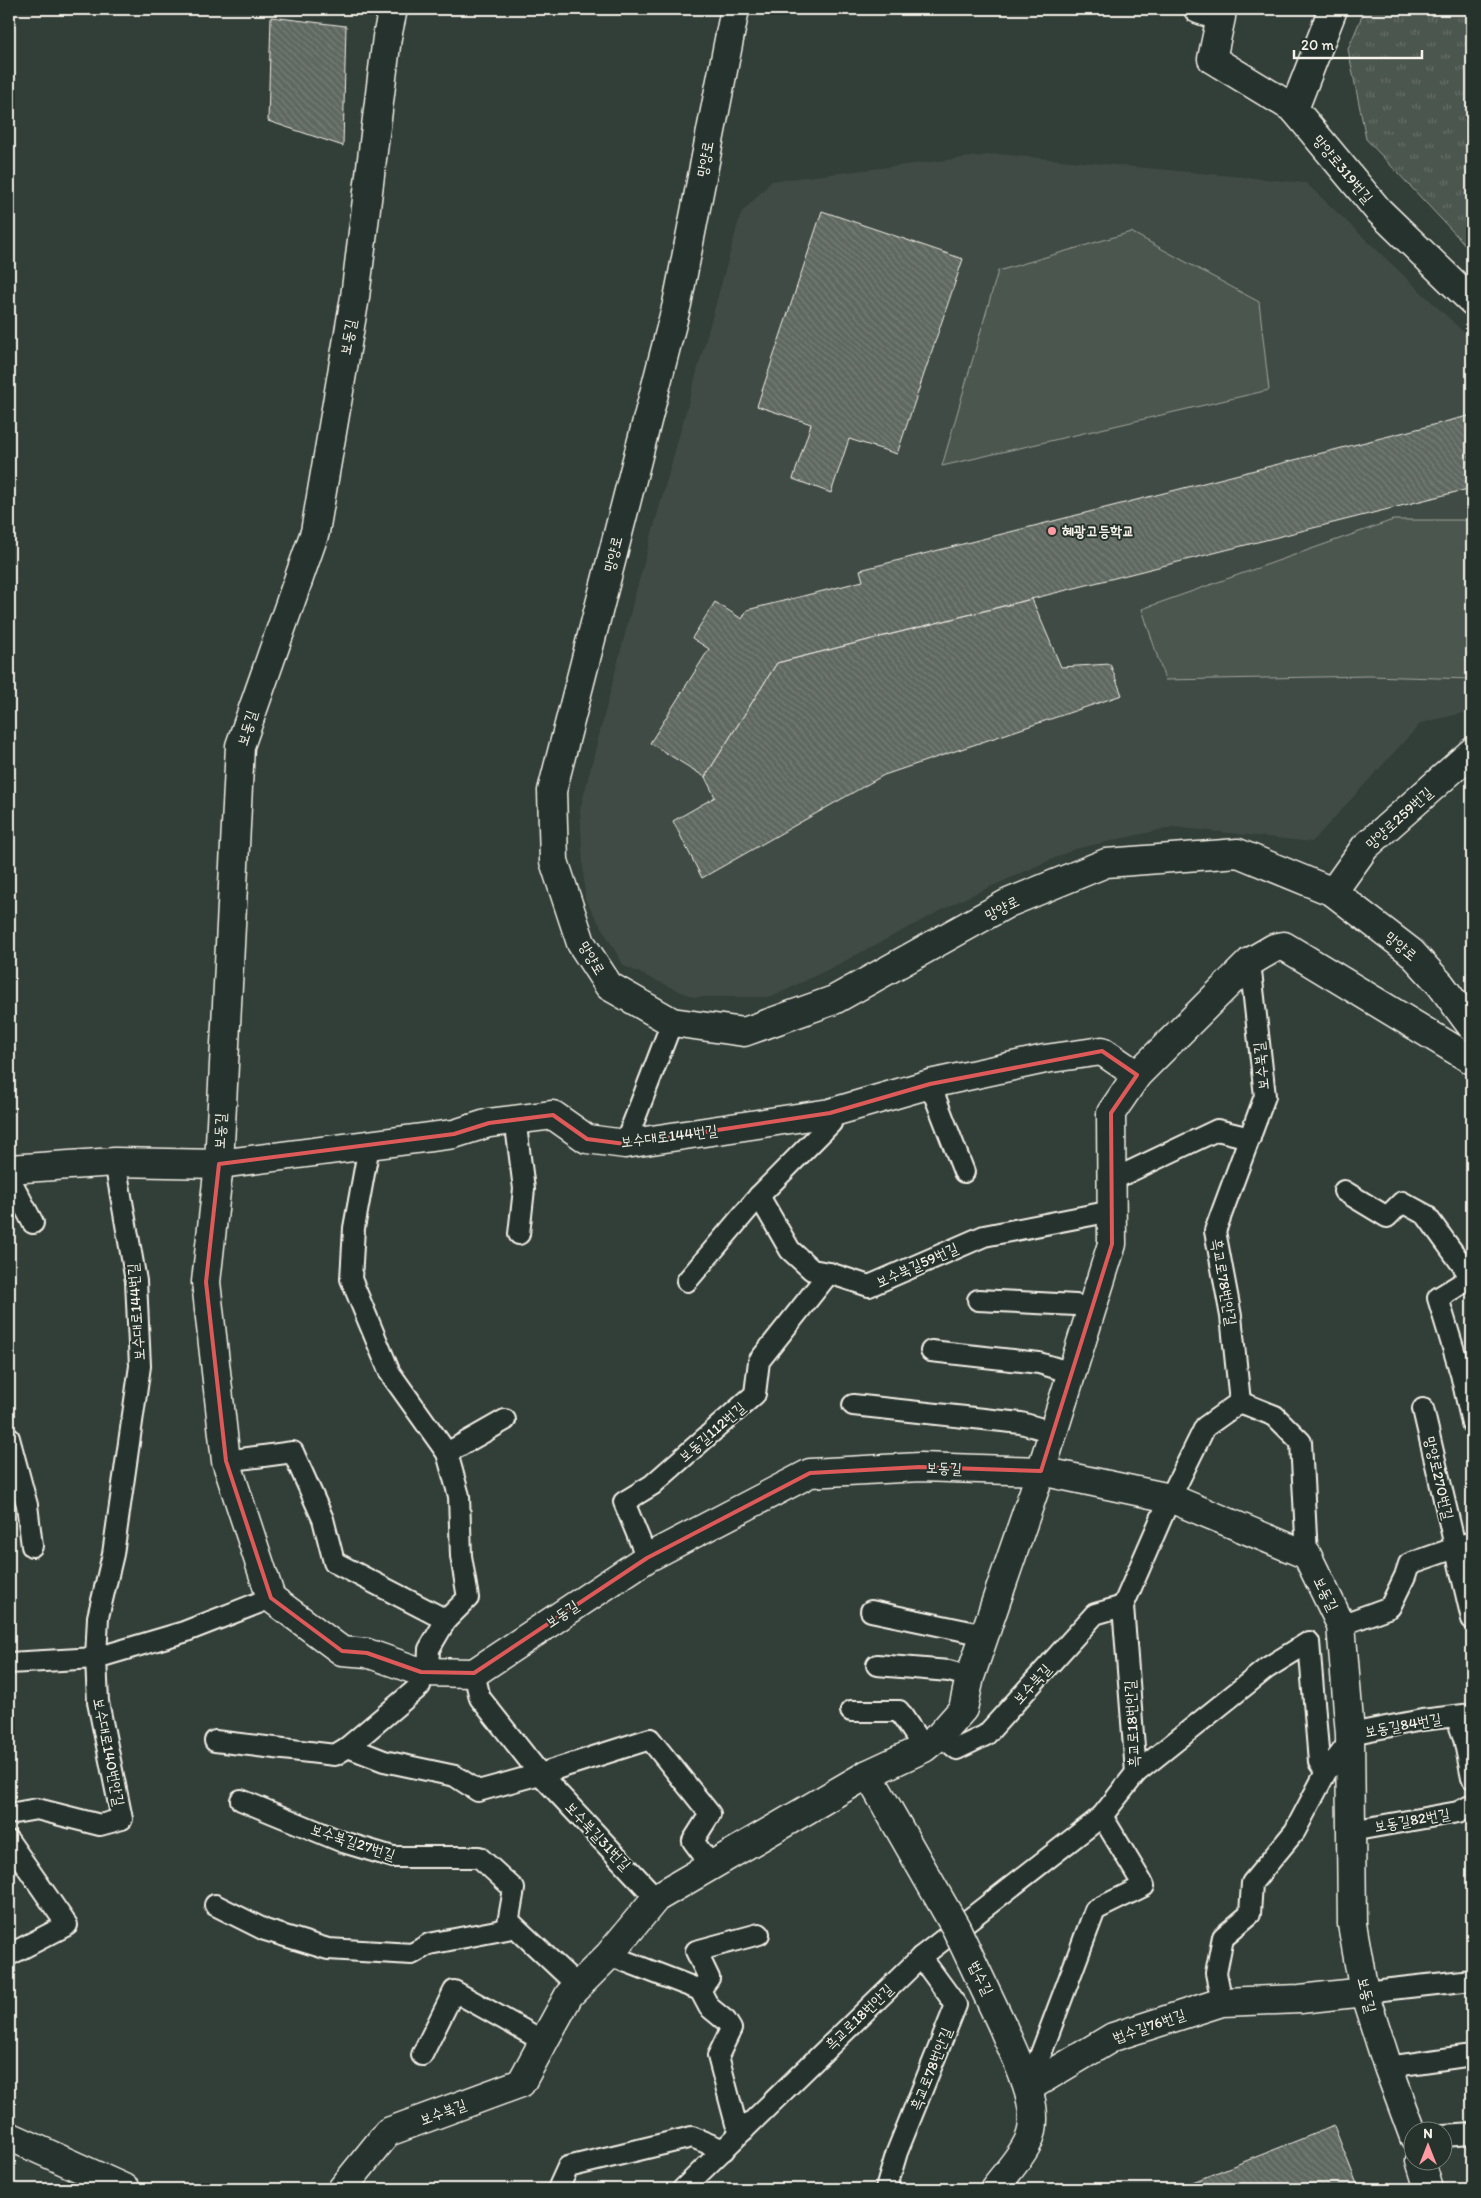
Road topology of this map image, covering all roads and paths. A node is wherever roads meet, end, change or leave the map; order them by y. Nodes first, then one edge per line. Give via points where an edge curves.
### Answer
1 (393, 9) edge
2 (735, 9) edge
3 (1198, 9) edge
4 (1333, 9) edge
5 (1294, 109) junction
6 (1472, 301) edge
7 (1472, 752) edge
8 (1333, 892) junction
9 (1250, 962) junction
10 (672, 1022) junction
11 (1472, 1027) edge
12 (1472, 1060) edge
13 (1137, 1075) junction
14 (930, 1084) junction
15 (830, 1113) junction
16 (515, 1118) junction
17 (1250, 1138) junction
18 (625, 1144) junction
19 (369, 1146) junction
20 (115, 1162) junction
21 (219, 1164) junction
22 (9, 1169) edge
23 (964, 1172) dead end
24 (9, 1178) edge
25 (1112, 1180) junction
26 (1344, 1191) dead end
27 (759, 1196) junction
28 (1112, 1211) junction
29 (33, 1223) dead end
30 (519, 1234) dead end
31 (829, 1273) junction
32 (1472, 1277) edge
33 (687, 1281) dead end
34 (978, 1300) dead end
35 (1091, 1310) junction
36 (931, 1351) dead end
37 (1072, 1373) junction
38 (1240, 1402) junction
39 (853, 1405) dead end
40 (1423, 1409) dead end
41 (505, 1420) dead end
42 (1472, 1423) edge
43 (1053, 1432) junction
44 (130, 1433) joint
45 (9, 1438) edge
46 (448, 1453) junction
47 (226, 1461) junction
48 (1041, 1471) junction
49 (1170, 1498) junction
50 (1464, 1544) edge
51 (32, 1546) dead end
52 (1307, 1555) junction
53 (647, 1558) junction
54 (271, 1598) junction
55 (1123, 1606) junction
56 (871, 1611) dead end
57 (1472, 1619) edge
58 (446, 1620) junction
59 (1341, 1624) junction
60 (985, 1635) junction
61 (96, 1658) junction
62 (9, 1664) edge
63 (877, 1666) dead end
64 (425, 1671) junction
65 (474, 1672) junction
66 (970, 1677) junction
67 (851, 1711) dead end
68 (1464, 1715) edge
69 (1350, 1737) junction
70 (215, 1741) dead end
71 (932, 1742) junction
72 (348, 1747) junction
73 (1326, 1772) junction
74 (1136, 1773) junction
75 (540, 1774) junction
76 (868, 1774) junction
77 (1472, 1778) edge
78 (241, 1800) dead end
79 (1472, 1806) edge
80 (9, 1814) edge
81 (1102, 1816) junction
82 (1351, 1831) junction
83 (9, 1841) edge
84 (711, 1864) junction
85 (656, 1898) junction
86 (215, 1906) dead end
87 (510, 1922) junction
88 (956, 1928) junction
89 (759, 1934) dead end
90 (9, 1955) edge
91 (609, 1955) junction
92 (921, 1957) junction
93 (1472, 1980) edge
94 (578, 1986) junction
95 (700, 1990) junction
96 (1364, 1992) junction
97 (1222, 2002) junction
98 (546, 2042) junction
99 (422, 2055) dead end
100 (1472, 2055) edge
101 (1388, 2067) junction
102 (1028, 2088) junction
103 (1408, 2120) edge
104 (744, 2130) junction
105 (1472, 2134) edge
106 (1454, 2135) edge
107 (9, 2136) edge
108 (724, 2150) junction
109 (1423, 2170) edge
110 (126, 2189) edge
111 (342, 2189) edge
112 (558, 2189) edge
113 (683, 2189) edge
114 (886, 2189) edge
115 (994, 2189) edge
116 (1429, 2189) edge

1 - 21 street, 보동길 via 386,37 355,297 315,532 240,746
2 - 10 street, 망양로 via 677,304 552,792 554,861 582,942 609,986
3 - 5 street, 망양로319번길 via 1221,17 1212,59
4 - 5 street
5 - 6 street, 망양로319번길 via 1378,210
7 - 8 street, 망양로259번길 via 1365,846
8 - 10 street, 망양로 via 1238,853 1106,864 1008,903 834,1000 744,1032
8 - 11 street, 망양로 via 1411,952
9 - 12 street, 보수북길 via 1284,946
9 - 13 street, 보수북길
9 - 17 lane, 보수북길 via 1265,1096
10 - 18 lane
13 - 14 street, 보수대로144번길 via 1102,1051 1045,1059
13 - 25 street, 보수북길 via 1110,1113
14 - 15 street, 보수대로144번길
14 - 23 lane
15 - 18 street, 보수대로144번길
15 - 27 lane via 832,1123
16 - 18 street, 보수대로144번길 via 553,1115 587,1139
16 - 19 street, 보수대로144번길 via 454,1134
16 - 30 lane via 524,1189
17 - 25 lane via 1217,1130
17 - 38 lane, 흑교로78번안길 via 1215,1231 1231,1316
19 - 21 street, 보수대로144번길
19 - 46 lane via 354,1228 351,1279 390,1373
20 - 21 street, 보수대로144번길
20 - 22 street, 보수대로144번길
20 - 44 lane, 보수대로144번길 via 136,1281 140,1366
21 - 47 street, 보동길 via 206,1282
24 - 29 lane
25 - 28 street, 보수북길
26 - 32 lane via 1387,1217 1402,1202 1426,1215
27 - 31 lane, 보수북길59번길 via 790,1250 812,1270
27 - 33 lane
28 - 31 lane, 보수북길59번길 via 984,1236 869,1286
28 - 35 street, 보수북길 via 1112,1244
31 - 53 lane, 보동길112번길 via 759,1361 756,1394 652,1485 624,1502
32 - 42 lane via 1438,1298
34 - 35 lane via 1076,1305
35 - 37 street, 보수북길
36 - 37 lane via 1039,1363
37 - 43 street, 보수북길
38 - 49 lane, 흑교로18번안길 via 1205,1427
38 - 52 lane via 1275,1416 1301,1442
39 - 43 lane via 1021,1423
40 - 50 lane, 망양로270번길
41 - 46 lane
43 - 48 street, 보수북길
44 - 61 lane, 보수대로140번안길 via 113,1554 98,1618
45 - 51 lane via 27,1505
46 - 58 lane via 459,1496 461,1556 468,1598
47 - 54 street, 보동길
47 - 58 lane via 293,1452 323,1519 334,1562
48 - 49 street, 보동길
48 - 53 street, 보동길 via 920,1467 810,1473
48 - 60 street, 보수북길
49 - 52 street, 보동길
49 - 55 lane, 흑교로18번안길
50 - 57 lane, 망양로270번길
50 - 59 lane via 1409,1564 1390,1607
52 - 59 street, 보동길
53 - 65 street, 보동길
54 - 61 lane via 184,1632
54 - 64 street via 342,1651 367,1654
55 - 71 lane, 보수북길 via 1096,1614 986,1735 957,1750
55 - 74 lane, 흑교로18번안길
56 - 60 lane
58 - 64 lane via 430,1649
59 - 69 street, 보동길
60 - 66 street, 보수북길
61 - 62 lane
61 - 80 lane, 보수대로140번안길 via 98,1702 122,1819 100,1825 37,1809
63 - 66 lane via 949,1671
64 - 65 street
64 - 72 lane via 420,1686
65 - 75 lane, 보수북길31번길 via 480,1698
66 - 71 street, 보수북길 via 963,1708
67 - 71 lane, 보수북길 via 899,1711
68 - 69 lane, 보동길84번길 via 1422,1720
68 - 77 lane, 보동길84번길 via 1464,1738
69 - 73 lane
69 - 82 street, 보동길
70 - 72 lane via 336,1755
71 - 76 street, 보수북길
72 - 75 lane via 384,1762 455,1776 478,1791
73 - 74 lane via 1319,1762 1309,1642 1267,1668
73 - 97 lane via 1295,1831 1252,1883 1250,1914 1223,1937 1216,1973
74 - 81 lane, 흑교로18번안길
75 - 84 lane via 650,1739 710,1814 693,1840
75 - 85 lane, 보수북길31번길
76 - 84 street, 보수북길
76 - 88 street, 법수길, bridge
78 - 87 lane, 보수북길27번길 via 343,1842 393,1858 479,1857 514,1889
79 - 82 lane, 보동길82번길 via 1458,1812
81 - 88 lane, 흑교로18번안길
81 - 102 lane via 1144,1886 1095,1910
82 - 96 street, 보동길 via 1352,1924
83 - 90 lane via 67,1924
84 - 85 street, 보수북길
85 - 91 street, 보수북길
86 - 87 lane via 265,1930 328,1949 393,1953 412,1954 429,1944 507,1930
87 - 94 lane
88 - 92 lane, 흑교로18번안길
88 - 102 street, 법수길, bridge
89 - 95 lane via 696,1951 709,1978
91 - 94 street, 보수북길
91 - 95 lane
92 - 104 lane, 흑교로18번안길
92 - 114 lane, 흑교로78번안길 via 956,2005 897,2152
93 - 96 lane
94 - 98 street, 보수북길 via 569,1995
95 - 104 lane via 708,2007 726,2020 730,2029 718,2056 736,2124
96 - 97 street, 법수길76번길
96 - 101 street, 보동길
97 - 102 street, 법수길76번길 via 1113,2037
98 - 99 lane via 454,1991
98 - 111 street, 보수북길 via 521,2083 388,2132
100 - 101 lane
101 - 103 street, 보동길
102 - 115 street, 법수길 via 1034,2116 1028,2142
104 - 108 lane, 흑교로18번안길
105 - 106 lane
107 - 110 street
108 - 112 lane via 692,2137 568,2167
108 - 113 lane, 흑교로18번안길
109 - 116 street

